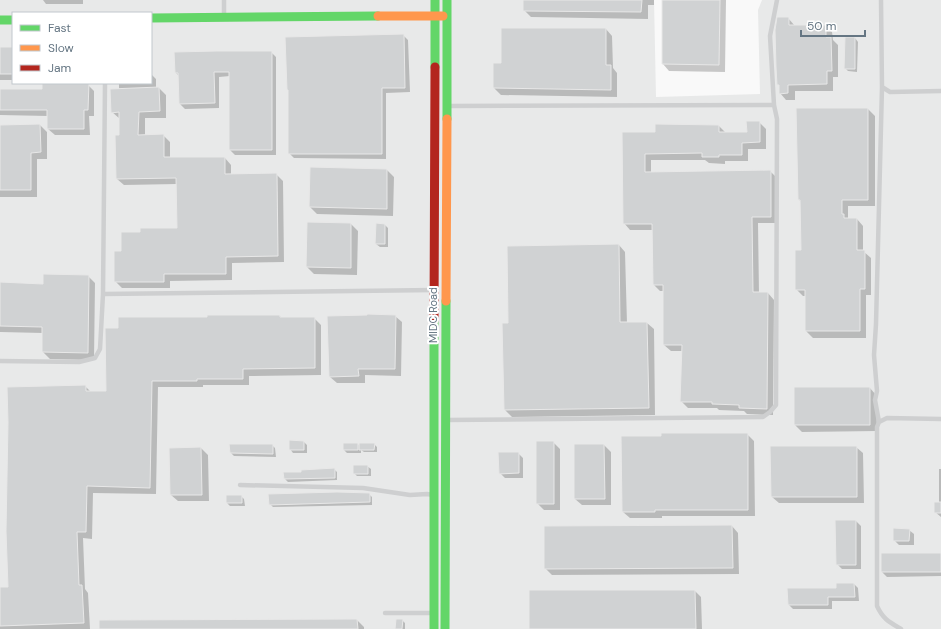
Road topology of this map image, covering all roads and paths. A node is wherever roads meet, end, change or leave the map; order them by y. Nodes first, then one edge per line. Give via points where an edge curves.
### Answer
1 (224, 0) edge
2 (434, 0) edge
3 (447, 0) edge
4 (777, 0) edge
5 (881, 0) edge
6 (435, 16) junction
7 (447, 16) junction
8 (152, 18) edge
9 (224, 18) junction
10 (0, 20) edge
11 (12, 20) edge
12 (105, 84) edge
13 (882, 87) junction
14 (941, 91) edge
15 (774, 105) junction
16 (447, 106) junction
17 (445, 289) junction
18 (434, 290) junction
19 (103, 294) junction
20 (0, 361) edge
21 (941, 419) edge
22 (446, 420) junction
23 (879, 422) junction
24 (240, 485) dead end
25 (435, 496) junction
26 (385, 613) dead end
27 (434, 613) junction
28 (434, 629) edge
29 (445, 629) edge
30 (901, 629) edge

1 - 9 lane
2 - 6 street, MIDC Road
3 - 7 street, MIDC Road
4 - 15 lane via 770,36
5 - 13 lane
6 - 7 street
6 - 9 street
6 - 18 street, MIDC Road
7 - 16 street, MIDC Road
8 - 9 street
10 - 11 street
12 - 19 lane
13 - 14 lane via 890,92
13 - 23 lane via 874,355 877,391 875,400
15 - 16 lane
15 - 22 lane via 777,119 776,405 770,412 763,417
16 - 17 street, MIDC Road
17 - 18 lane
17 - 22 street, MIDC Road
18 - 19 lane
18 - 25 street, MIDC Road
19 - 20 lane via 100,349 95,358 79,362
21 - 23 lane via 887,418
22 - 29 street, MIDC Road
23 - 30 lane via 877,606 887,621
24 - 25 lane via 363,488
25 - 27 street, MIDC Road
26 - 27 lane
27 - 28 street, MIDC Road

